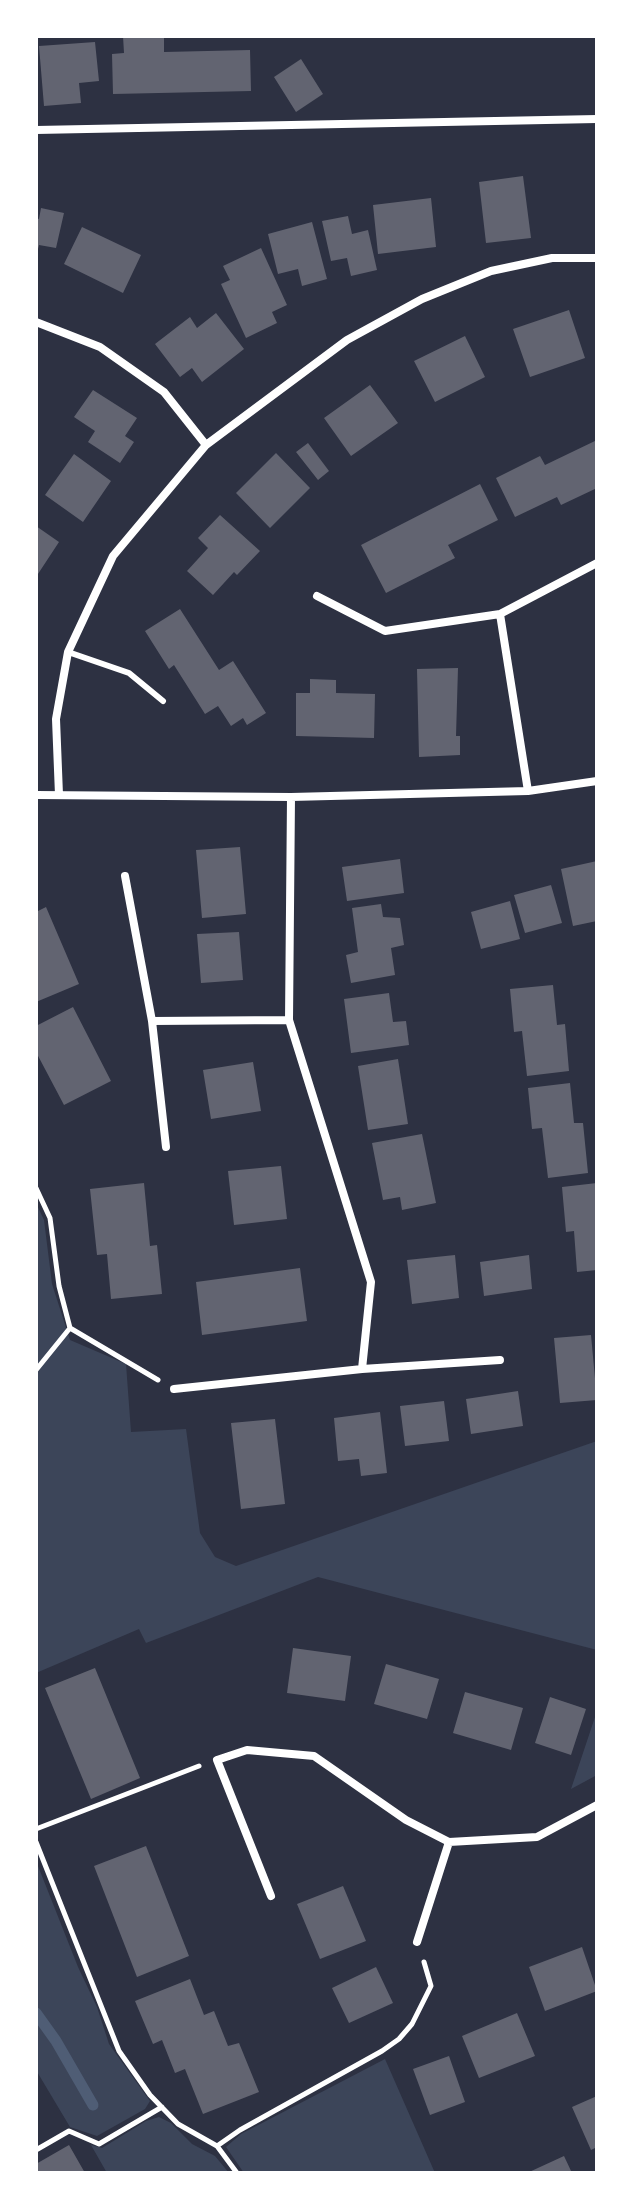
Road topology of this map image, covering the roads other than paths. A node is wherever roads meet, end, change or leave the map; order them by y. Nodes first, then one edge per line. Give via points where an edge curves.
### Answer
1 (597, 119) edge
2 (36, 130) edge
3 (597, 258) edge
4 (36, 322) edge
5 (206, 445) junction
6 (597, 563) edge
7 (317, 596) dead end
8 (500, 614) junction
9 (68, 652) junction
10 (163, 701) dead end
11 (597, 781) edge
12 (528, 791) junction
13 (36, 795) edge
14 (59, 795) junction
15 (291, 797) junction
16 (125, 876) dead end
17 (289, 1020) junction
18 (152, 1021) junction
19 (166, 1147) dead end
20 (500, 1360) dead end
21 (362, 1369) junction
22 (174, 1389) road end
23 (597, 1805) edge
24 (449, 1842) junction
25 (271, 1896) dead end
26 (417, 1942) road end

1 - 2 street
3 - 5 street via 552,258 491,271 422,299 347,340
4 - 5 street via 100,347 164,392
5 - 9 street via 113,556
6 - 8 street
7 - 8 street via 385,631
8 - 12 street
9 - 10 lane via 129,673
9 - 14 street via 56,719
11 - 12 street
12 - 15 street
13 - 14 street
14 - 15 street
15 - 17 street
16 - 18 street
17 - 18 street
17 - 21 street via 371,1282
18 - 19 street
20 - 21 street
21 - 22 street
23 - 24 street via 537,1837
24 - 25 street via 406,1820 314,1756 247,1750 217,1760
24 - 26 street

